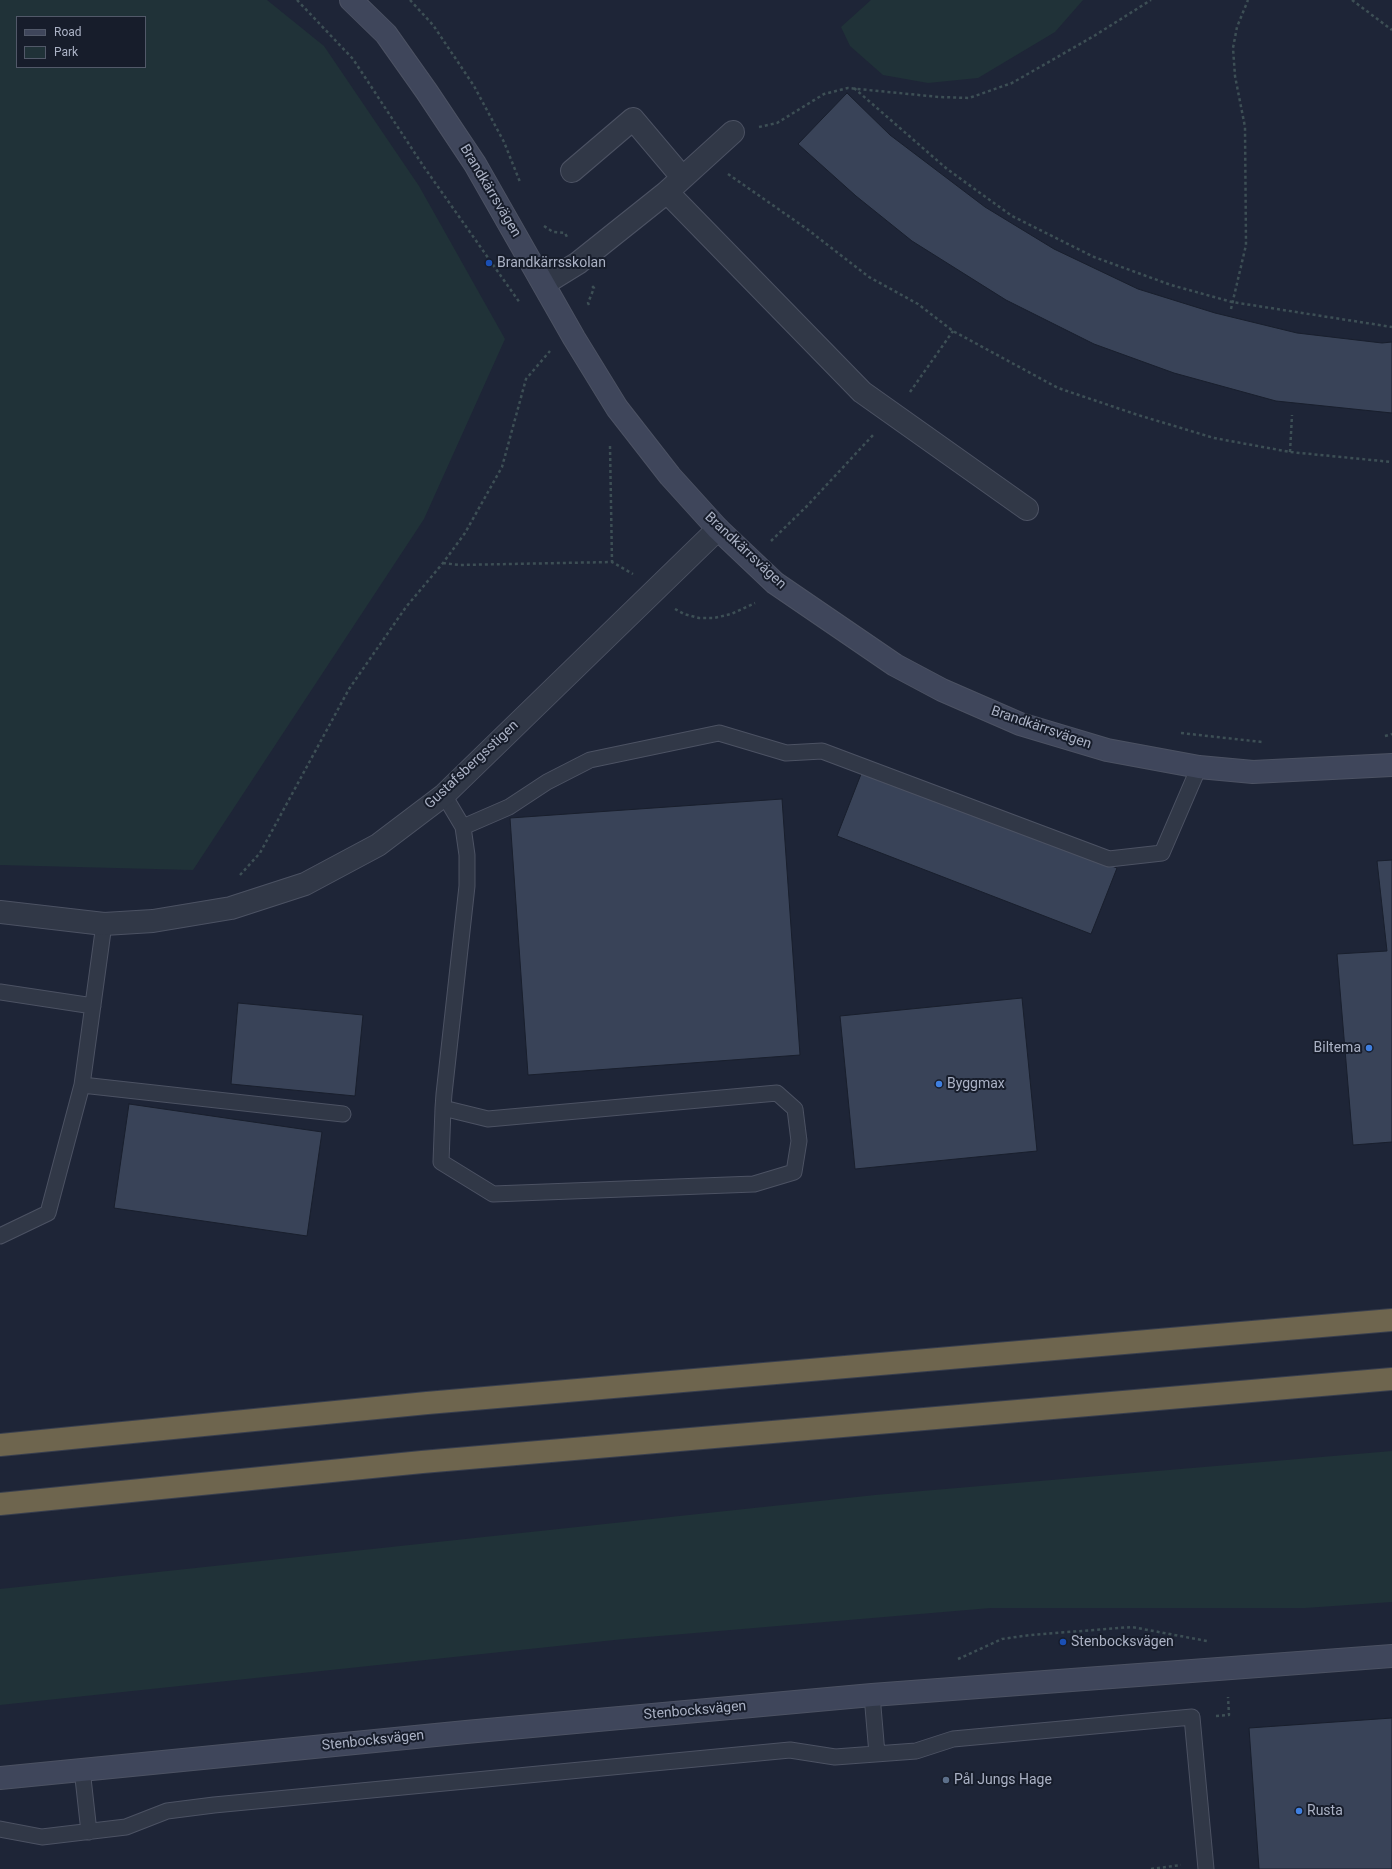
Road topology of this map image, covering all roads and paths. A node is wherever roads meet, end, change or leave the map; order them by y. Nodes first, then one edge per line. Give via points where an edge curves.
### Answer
1 (297, 0) edge
2 (351, 0) edge
3 (410, 0) edge
4 (1151, 0) edge
5 (1248, 0) edge
6 (1352, 0) edge
7 (1392, 30) edge
8 (854, 88) junction
9 (733, 132) joint
10 (704, 158) junction
11 (572, 171) dead end
12 (674, 184) junction
13 (520, 185) dead end
14 (542, 226) dead end
15 (578, 263) junction
16 (544, 284) junction
17 (1232, 302) junction
18 (522, 306) dead end
19 (1231, 309) dead end
20 (591, 310) dead end
21 (1392, 327) edge
22 (552, 349) dead end
23 (1292, 415) dead end
24 (610, 441) dead end
25 (1290, 452) junction
26 (1392, 462) edge
27 (807, 506) dead end
28 (1027, 509) dead end
29 (718, 529) junction
30 (769, 543) dead end
31 (612, 562) junction
32 (443, 563) junction
33 (634, 575) dead end
34 (1177, 733) dead end
35 (1392, 734) edge
36 (1380, 736) dead end
37 (1264, 742) dead end
38 (1392, 765) edge
39 (1199, 767) junction
40 (444, 795) junction
41 (463, 828) junction
42 (235, 881) dead end
43 (0, 912) edge
44 (104, 924) junction
45 (0, 992) edge
46 (93, 1006) junction
47 (82, 1086) junction
48 (443, 1108) junction
49 (343, 1114) dead end
50 (0, 1236) edge
51 (1392, 1320) edge
52 (1392, 1380) edge
53 (0, 1445) edge
54 (0, 1504) edge
55 (1392, 1656) edge
56 (872, 1695) junction
57 (877, 1754) junction
58 (82, 1770) junction
59 (0, 1778) edge
60 (0, 1829) edge
61 (89, 1832) junction
62 (1205, 1865) edge
63 (1151, 1869) edge

1 - 18 path via 353,59 424,167
2 - 16 street, Brandkärrsvägen via 386,34 427,92 475,164
3 - 13 path via 433,25 474,86 504,142
4 - 8 path via 1012,83 969,98
5 - 17 path via 1237,27 1233,48 1235,76 1245,127 1246,246
6 - 7 path
8 - 9 path via 824,94 777,124
8 - 17 path via 947,169 1012,216 1094,257 1171,285
9 - 10 street
10 - 12 street
10 - 25 path via 807,229 869,277 918,304 953,331 1058,388 1214,438
11 - 12 street via 633,119
12 - 15 street
12 - 28 street via 862,392
14 - 15 path via 552,232 565,233
15 - 16 street
15 - 20 path via 594,288 588,303
16 - 29 street, Brandkärrsvägen via 617,408 670,476
17 - 19 path
17 - 21 path
22 - 32 path via 526,379 502,467 465,533
23 - 25 path
24 - 31 path
25 - 26 path
27 - 30 path
29 - 39 street, Brandkärrsvägen via 775,583 895,665 942,690 1020,724 1107,750
29 - 40 street, Gustafsbergsstigen
31 - 32 path via 459,565
31 - 33 path
32 - 42 path via 406,607 349,689 260,853
34 - 37 path
35 - 36 path
38 - 39 street, Brandkärrsvägen via 1253,772
39 - 41 lane via 1162,854 1109,859 822,751 786,753 719,733 590,760 547,782 510,807
40 - 41 lane
40 - 44 street, Gustafsbergsstigen via 378,845 306,884 231,908 153,921
41 - 48 lane via 467,855 467,886
43 - 44 street, Gustafsbergsstigen
44 - 46 lane
45 - 46 lane
46 - 47 lane
47 - 49 lane
47 - 50 lane via 48,1213
48 - 48 lane via 441,1162 493,1194 754,1184 794,1172 799,1141 795,1109 777,1093 488,1119
51 - 53 highway via 427,1403
52 - 54 highway via 422,1462
55 - 56 street, Stenbocksvägen
56 - 57 lane
56 - 58 street, Stenbocksvägen
57 - 61 lane via 835,1757 790,1750 214,1805 167,1810 126,1827
57 - 62 lane via 916,1751 953,1738 1192,1717
58 - 59 street, Stenbocksvägen
58 - 61 lane
60 - 61 lane via 42,1837
62 - 63 path

